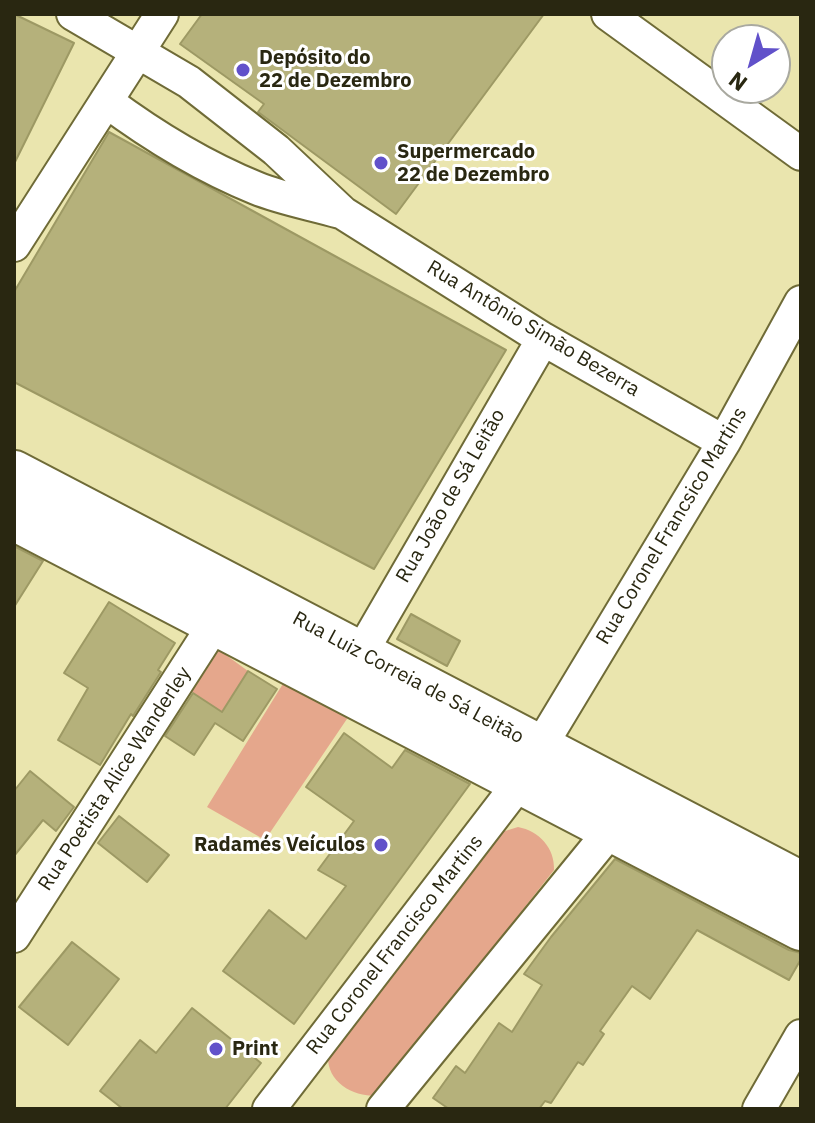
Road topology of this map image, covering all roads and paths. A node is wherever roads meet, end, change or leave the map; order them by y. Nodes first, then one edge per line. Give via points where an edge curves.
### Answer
1 (73, 14) edge
2 (162, 14) edge
3 (608, 14) edge
4 (138, 51) junction
5 (106, 101) junction
6 (801, 154) edge
7 (343, 213) junction
8 (14, 245) edge
9 (801, 302) edge
10 (543, 339) junction
11 (724, 442) junction
12 (14, 473) edge
13 (14, 518) edge
14 (216, 622) junction
15 (361, 653) junction
16 (530, 764) junction
17 (611, 830) junction
18 (801, 884) edge
19 (801, 928) edge
20 (14, 936) edge
21 (801, 1036) edge
22 (282, 1104) edge
23 (383, 1109) edge
24 (759, 1109) edge

1 - 4 street, Rua Antônio Simão Bezerra
2 - 4 street
3 - 6 street
4 - 5 street
4 - 7 street, Rua Antônio Simão Bezerra via 189,82 276,150
5 - 7 street, Rua Antônio Simão Bezerra via 208,166 259,190
5 - 8 street
7 - 10 street, Rua Antônio Simão Bezerra
9 - 11 street, Rua Coronel Francsico Martins
10 - 11 street, Rua Antônio Simão Bezerra
10 - 15 street, Rua João de Sá Leitão
11 - 16 street, Rua Coronel Francsico Martins
12 - 15 main road, Rua Luiz Correia de Sá Leitão
13 - 14 main road, Rua Luiz Correia de Sá Leitão
14 - 16 main road, Rua Luiz Correia de Sá Leitão
14 - 20 street, Rua Poetista Alice Wanderley
15 - 16 main road, Rua Luiz Correia de Sá Leitão
16 - 17 main road, Rua Luiz Correia de Sá Leitão
16 - 18 main road, Rua Luiz Correia de Sá Leitão
16 - 22 street, Rua Coronel Francisco Martins
17 - 19 main road, Rua Luiz Correia de Sá Leitão
17 - 23 street
21 - 24 street

